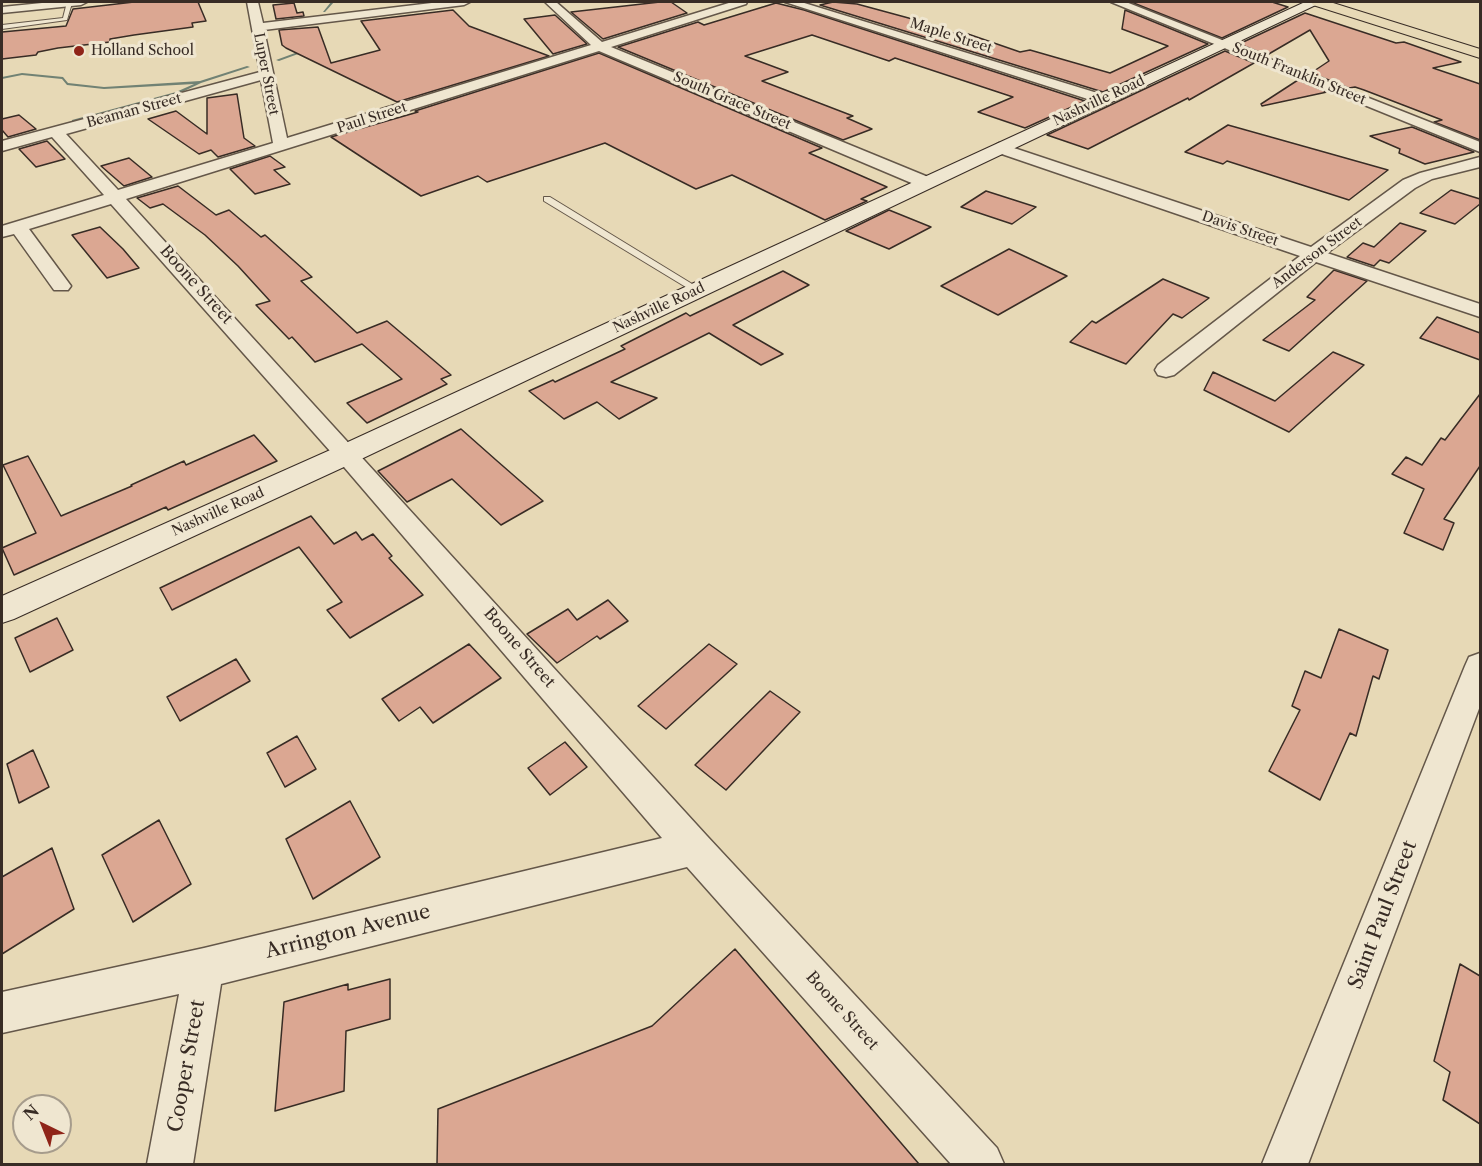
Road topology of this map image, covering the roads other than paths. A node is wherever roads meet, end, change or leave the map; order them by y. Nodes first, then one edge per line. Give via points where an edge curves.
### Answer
1 (253, 2) edge
2 (464, 2) edge
3 (550, 2) edge
4 (742, 2) edge
5 (791, 2) edge
6 (1117, 2) edge
7 (1316, 2) edge
8 (72, 5) edge
9 (2, 10) edge
10 (55, 12) dead end
11 (2, 27) edge
12 (257, 27) junction
13 (1222, 43) junction
14 (599, 46) junction
15 (1480, 54) edge
16 (266, 75) junction
17 (1102, 99) junction
18 (56, 132) junction
19 (2, 146) edge
20 (281, 147) junction
21 (1480, 147) edge
22 (999, 148) junction
23 (1480, 162) edge
24 (927, 183) junction
25 (116, 196) junction
26 (548, 199) dead end
27 (10, 230) edge
28 (1314, 254) junction
29 (61, 286) dead end
30 (697, 290) junction
31 (1480, 311) edge
32 (1166, 370) dead end
33 (347, 454) junction
34 (2, 610) edge
35 (1480, 666) edge
36 (694, 848) junction
37 (204, 968) junction
38 (2, 1013) edge
39 (170, 1164) edge
40 (981, 1164) edge
41 (1285, 1164) edge

1 - 12 street, Luper Street
2 - 12 street
3 - 14 street, South Grace Street
4 - 14 street, Paul Street
5 - 17 street, Maple Street
6 - 13 street, South Franklin Street
7 - 13 main road, Nashville Road
7 - 15 main road
8 - 9 street
8 - 10 lane
8 - 11 lane via 65,19
12 - 16 street, Luper Street
13 - 17 main road, Nashville Road
13 - 21 street, South Franklin Street
14 - 20 street, Paul Street
14 - 24 street, South Grace Street
16 - 18 street, Beaman Street
16 - 20 street, Luper Street
17 - 22 main road, Nashville Road
18 - 19 street, Beaman Street
18 - 25 street, Boone Street
20 - 25 street, Paul Street
22 - 24 main road, Nashville Road
22 - 28 street, Davis Street
23 - 28 street, Anderson Street via 1409,184
24 - 30 main road, Nashville Road
25 - 27 street, Paul Street
25 - 33 street, Boone Street
26 - 30 lane
27 - 29 street
28 - 31 street, Davis Street
28 - 32 street, Anderson Street
30 - 33 main road, Nashville Road
33 - 34 main road, Nashville Road
33 - 36 street, Boone Street
35 - 41 street, Saint Paul Street
36 - 37 street, Arrington Avenue
36 - 40 street, Boone Street
37 - 38 street, Arrington Avenue
37 - 39 street, Cooper Street

